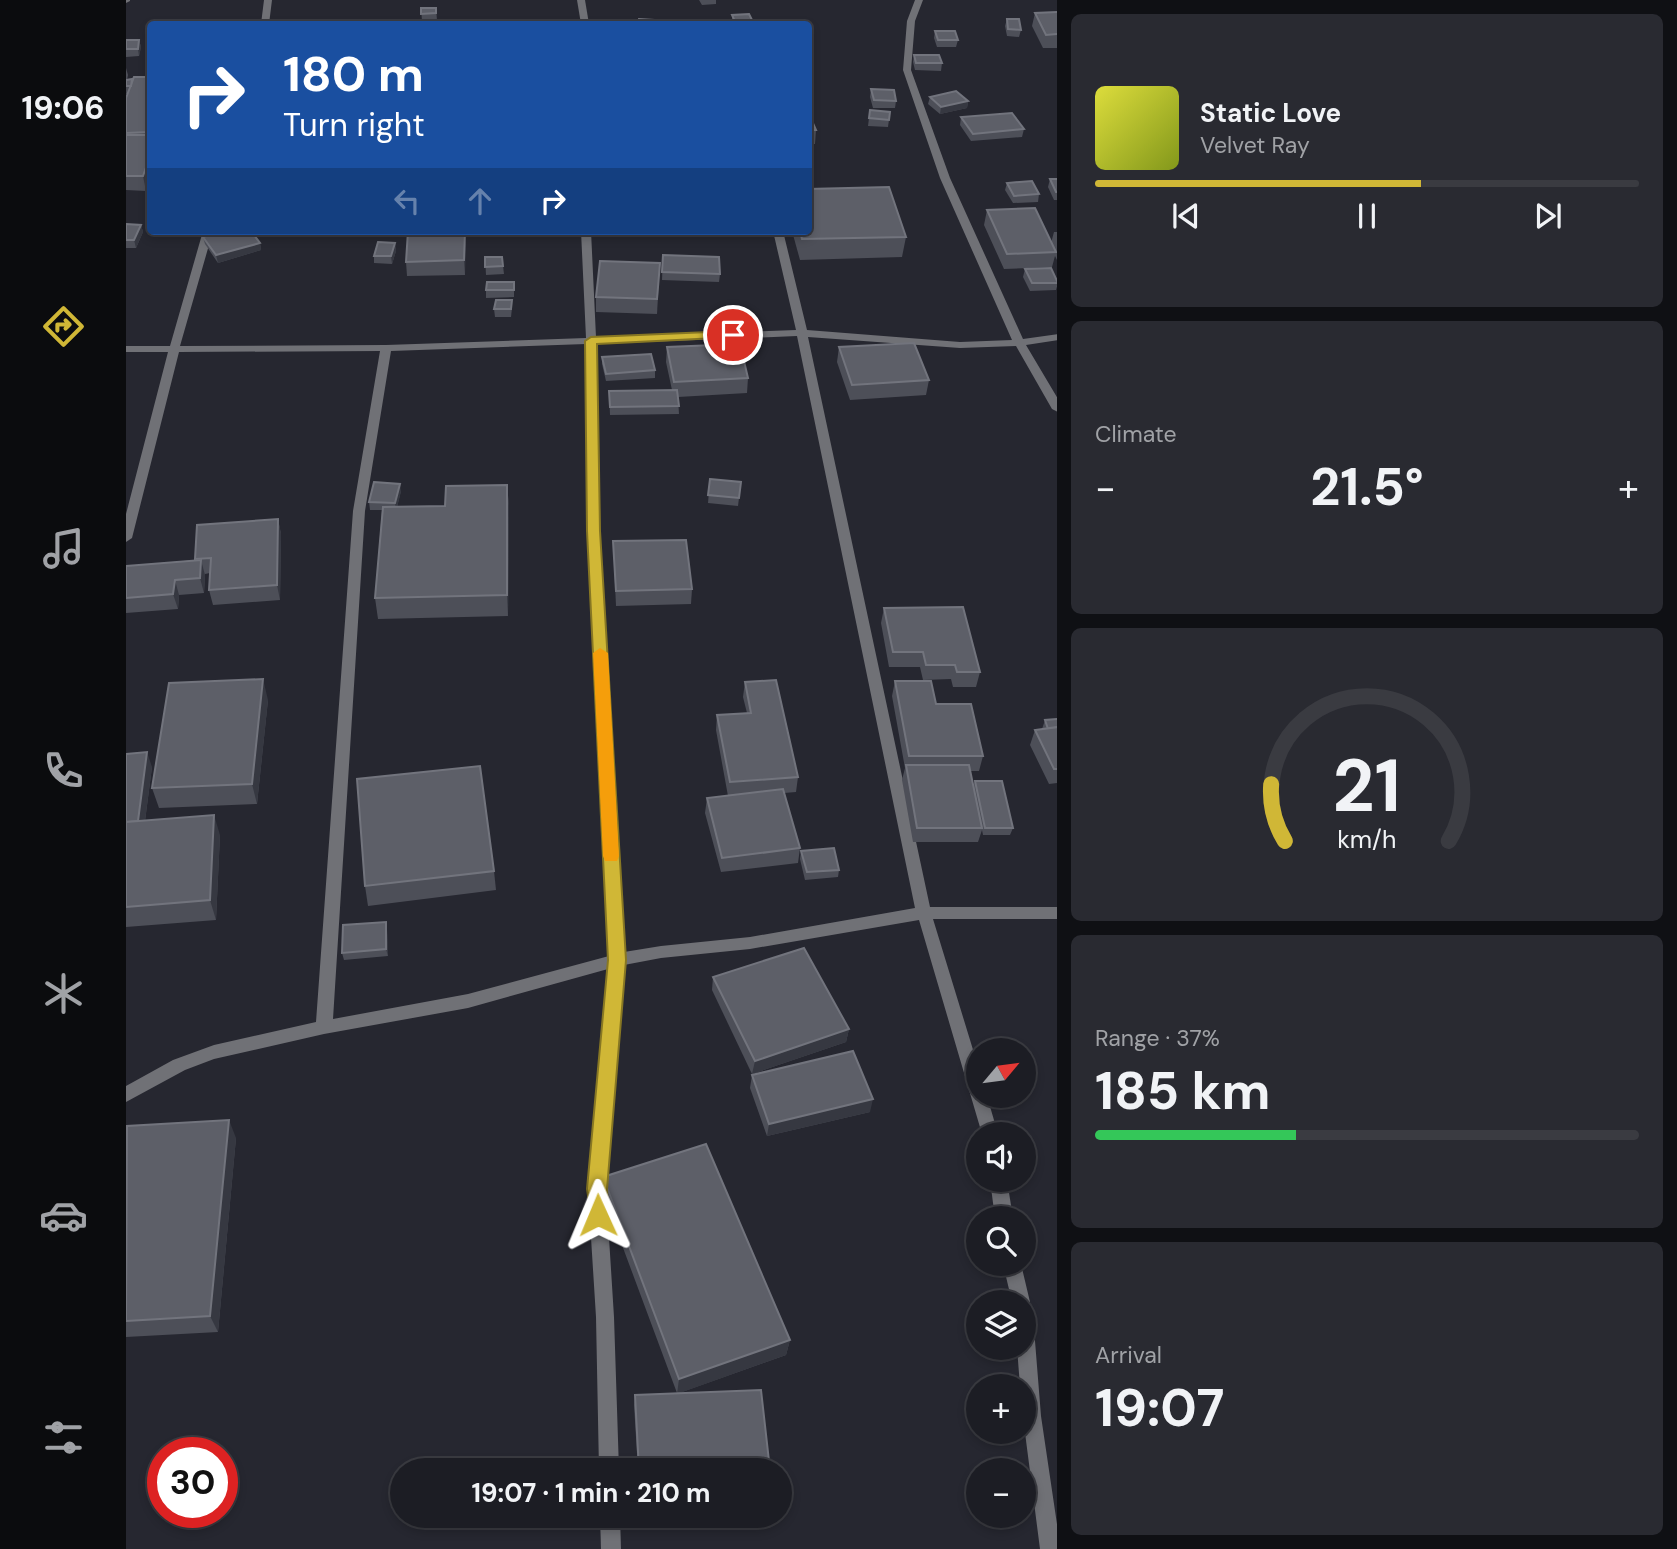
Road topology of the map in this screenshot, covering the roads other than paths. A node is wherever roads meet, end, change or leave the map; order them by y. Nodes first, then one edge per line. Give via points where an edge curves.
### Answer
1 (268, 0) edge
2 (581, 0) edge
3 (919, 0) edge
4 (265, 21) edge
5 (584, 21) edge
6 (207, 235) edge
7 (586, 235) edge
8 (779, 235) edge
9 (802, 333) junction
10 (1057, 337) edge
11 (591, 341) junction
12 (1019, 343) junction
13 (386, 348) junction
14 (126, 349) edge
15 (174, 349) junction
16 (1057, 407) edge
17 (126, 538) edge
18 (1057, 913) edge
19 (924, 914) junction
20 (617, 960) junction
21 (324, 1027) junction
22 (966, 1051) edge
23 (126, 1095) edge
24 (1028, 1360) edge
25 (609, 1458) edge
26 (610, 1528) edge
27 (611, 1549) edge
28 (1050, 1549) edge

1 - 4 street
2 - 5 street
3 - 12 street via 911,21 907,70 945,178
6 - 15 street
7 - 11 street
8 - 9 street
9 - 11 street
9 - 12 street via 960,345
9 - 19 street
10 - 12 street
11 - 13 street
11 - 20 street via 594,531
12 - 16 street
13 - 15 street
13 - 21 street via 359,511
14 - 15 street
15 - 17 street
18 - 19 street
19 - 20 street
19 - 22 street
20 - 21 street via 468,1001
20 - 25 street via 597,1189
21 - 23 street via 214,1052 179,1065
24 - 28 street
26 - 27 street

